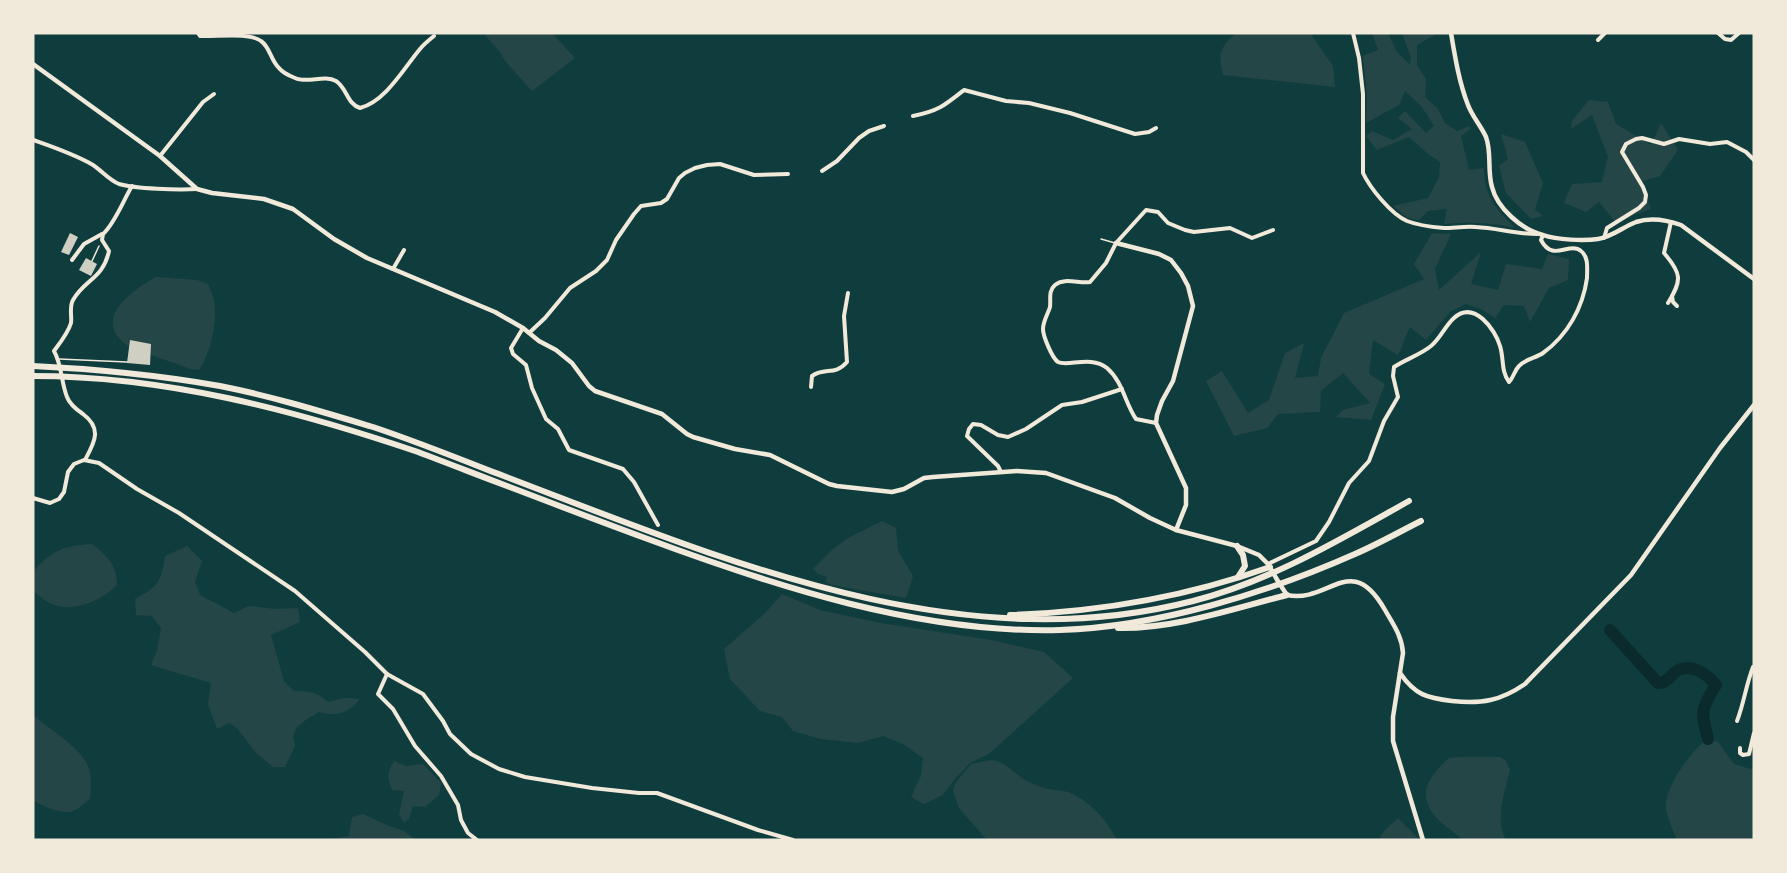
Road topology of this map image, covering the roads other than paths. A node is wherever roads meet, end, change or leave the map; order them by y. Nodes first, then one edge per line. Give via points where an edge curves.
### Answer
1 (198, 33) edge
2 (1353, 33) edge
3 (1451, 33) edge
4 (1605, 33) edge
5 (1718, 33) edge
6 (1739, 33) edge
7 (434, 36) dead end
8 (1598, 40) dead end
9 (33, 64) edge
10 (214, 94) dead end
11 (913, 116) dead end
12 (884, 126) dead end
13 (1156, 128) dead end
14 (33, 140) edge
15 (160, 156) junction
16 (1754, 160) edge
17 (822, 171) dead end
18 (789, 174) dead end
19 (132, 186) junction
20 (197, 189) junction
21 (1671, 222) junction
22 (1273, 230) dead end
23 (1541, 235) junction
24 (102, 237) junction
25 (1604, 238) junction
26 (1101, 239) dead end
27 (1116, 243) junction
28 (404, 250) dead end
29 (72, 260) dead end
30 (393, 269) junction
31 (1754, 279) edge
32 (848, 293) dead end
33 (1672, 296) junction
34 (1668, 303) dead end
35 (1677, 306) dead end
36 (523, 328) junction
37 (529, 333) junction
38 (58, 358) junction
39 (127, 362) dead end
40 (33, 366) edge
41 (33, 376) edge
42 (811, 387) dead end
43 (1122, 389) junction
44 (1754, 405) edge
45 (1156, 423) junction
46 (84, 460) junction
47 (1001, 472) junction
48 (33, 498) edge
49 (1409, 501) dead end
50 (1421, 521) dead end
51 (658, 525) dead end
52 (1176, 530) junction
53 (1237, 546) junction
54 (1269, 565) junction
55 (1235, 579) junction
56 (1287, 595) junction
57 (970, 616) junction
58 (1099, 627) junction
59 (1753, 667) edge
60 (1400, 672) junction
61 (387, 674) junction
62 (1750, 706) dead end
63 (1743, 708) junction
64 (1737, 721) dead end
65 (1754, 733) edge
66 (1740, 748) dead end
67 (477, 840) edge
68 (793, 840) edge
69 (1423, 840) edge

1 - 7 street via 260,40 279,68 304,81 338,82 355,107 360,108 373,103 399,79 421,47
2 - 23 street via 1363,94 1363,173 1386,203 1409,222
3 - 23 street via 1461,84 1489,148 1490,179 1496,199 1509,215
4 - 8 street
5 - 6 street via 1731,40
9 - 15 street
10 - 15 street via 203,102
11 - 13 street via 942,108 964,90 1070,113 1135,134
12 - 17 street via 859,138
14 - 19 street via 92,164 116,183
15 - 20 street
16 - 25 street via 1726,142 1710,144 1679,139 1664,144 1642,138 1629,142 1622,152 1643,187 1645,202 1607,228
18 - 37 street via 754,175 720,164 686,173 667,199 641,206 607,260 570,288
19 - 20 street
19 - 24 street
20 - 30 street via 282,204 334,239
21 - 25 street via 1636,222
21 - 31 street via 1681,225
21 - 33 street via 1664,253 1680,277
22 - 27 street via 1252,238 1230,228 1194,232 1168,223 1158,212 1146,210
23 - 25 street
23 - 54 street via 1549,250 1577,249 1586,256 1583,295 1565,333 1542,354 1520,365 1509,382 1500,346 1485,320 1469,312 1453,318 1431,346 1394,367 1398,397 1381,426 1369,460 1349,483 1316,541
24 - 29 street via 84,244
24 - 38 street via 109,251 107,260 102,271 71,303 70,324 54,351
26 - 27 lane
27 - 43 street via 1107,263 1090,282 1054,286 1043,328 1057,361 1104,366 1115,375
27 - 45 street via 1171,260 1184,279 1193,306 1173,381
28 - 30 street
30 - 36 street
32 - 42 street via 844,316 847,362 839,370 812,376
33 - 34 street
33 - 35 street
36 - 37 street
36 - 51 street via 511,348 526,365 546,419 558,429 569,450 623,469
37 - 47 street via 572,363 595,391 662,414 693,437 770,455 829,484 892,492 924,478
38 - 39 lane
38 - 46 street via 68,400 94,425 95,441
40 - 57 highway via 134,373 222,387 290,404 421,444 711,553 827,589
41 - 58 highway via 137,382 288,412 418,452 762,580 856,605 952,623 1017,630
43 - 45 street via 1136,419
43 - 47 street via 1062,405 1008,437 973,424 967,436
44 - 60 street via 1631,575 1525,684 1492,701 1468,703 1429,698 1410,686
45 - 52 street via 1186,488 1186,505
46 - 48 street via 68,472 59,499 50,503
46 - 61 street via 99,463 295,591
47 - 52 street via 1046,472 1115,498
49 - 57 highway via 1287,567 1189,602 1097,617
50 - 58 highway via 1356,554 1235,598
52 - 53 street
53 - 54 street via 1259,555
53 - 55 highway via 1245,566
54 - 55 highway
54 - 56 street
55 - 57 highway via 1102,608
56 - 58 highway via 1177,623
56 - 60 street via 1303,596 1340,582 1366,585 1400,638
59 - 63 street
60 - 69 street via 1393,741
61 - 67 street via 378,694 441,776 468,833
61 - 68 street via 423,694 450,734 471,754 499,769 592,788 657,793
62 - 63 street
63 - 64 street
65 - 66 street via 1749,754 1743,755

